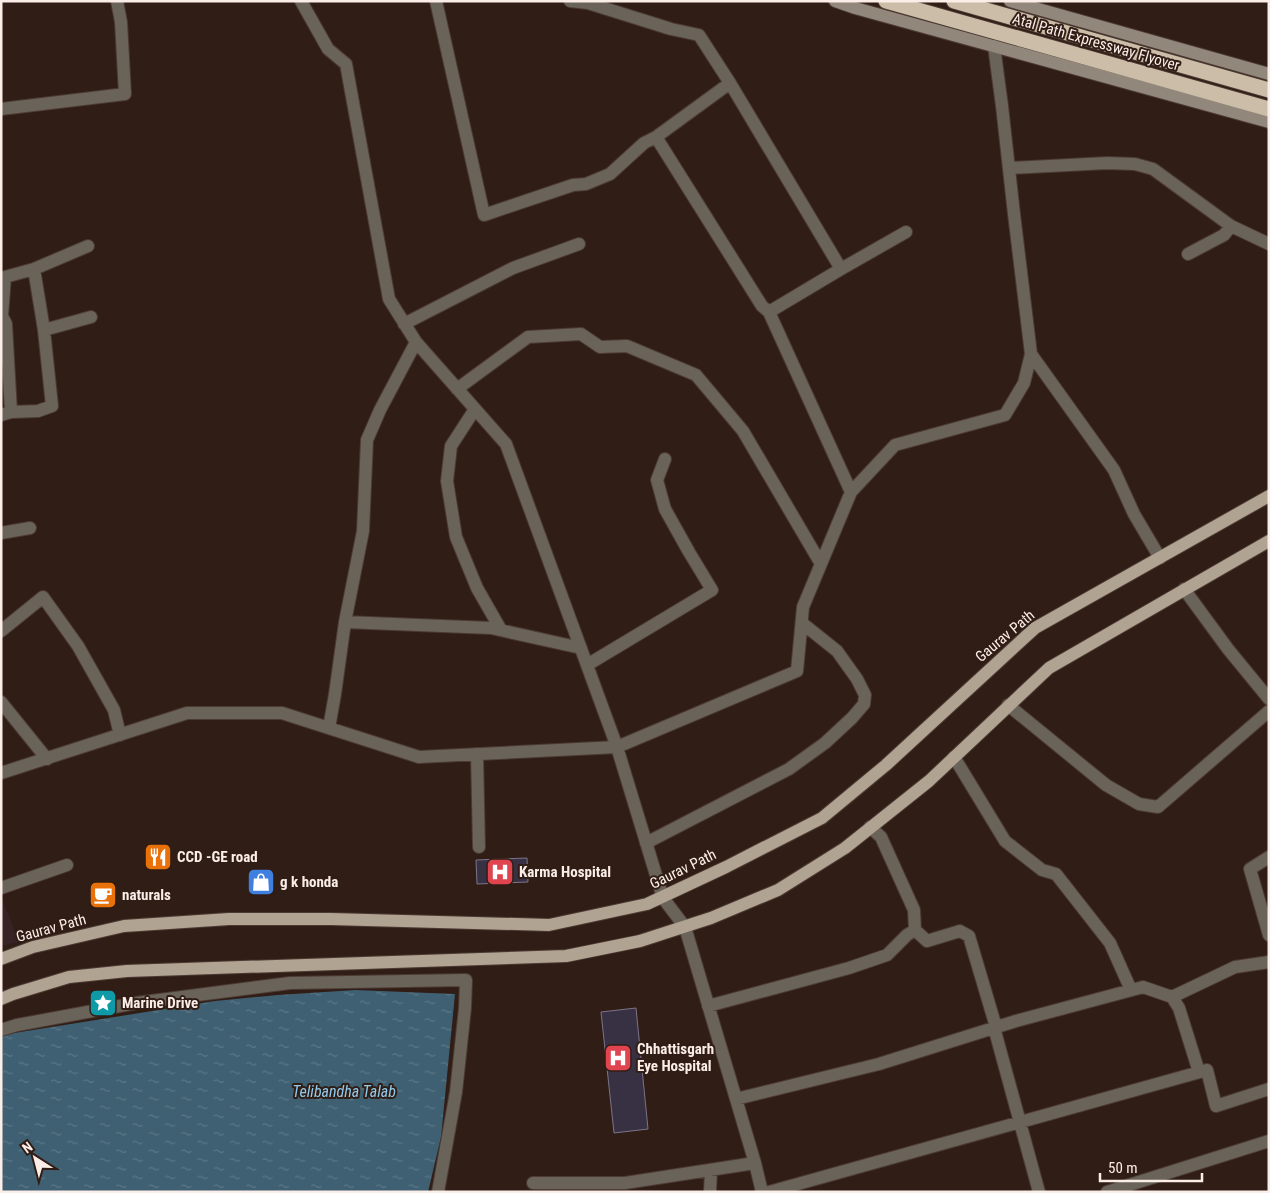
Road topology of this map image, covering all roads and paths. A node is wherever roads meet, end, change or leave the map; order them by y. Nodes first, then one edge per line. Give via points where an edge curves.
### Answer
1 (117, 1) edge
2 (301, 1) edge
3 (436, 1) edge
4 (570, 1) edge
5 (835, 1) edge
6 (886, 1) edge
7 (954, 1) edge
8 (1010, 1) edge
9 (994, 46) junction
10 (1269, 74) edge
11 (730, 82) junction
12 (1269, 90) edge
13 (1, 109) edge
14 (1269, 109) edge
15 (1269, 122) edge
16 (656, 137) junction
17 (1009, 168) junction
18 (1231, 226) junction
19 (906, 232) dead end
20 (579, 244) dead end
21 (1269, 244) edge
22 (88, 246) dead end
23 (1188, 254) dead end
24 (34, 269) junction
25 (841, 269) junction
26 (770, 312) junction
27 (91, 317) dead end
28 (404, 324) junction
29 (44, 330) junction
30 (416, 342) junction
31 (1031, 354) junction
32 (457, 389) junction
33 (475, 410) junction
34 (6, 413) edge
35 (665, 458) dead end
36 (851, 492) junction
37 (1269, 496) edge
38 (30, 528) dead end
39 (1, 533) edge
40 (1269, 541) edge
41 (1160, 558) junction
42 (821, 564) junction
43 (1184, 589) junction
44 (345, 622) junction
45 (802, 623) junction
46 (501, 630) junction
47 (1, 631) edge
48 (581, 648) junction
49 (587, 665) junction
50 (1269, 699) edge
51 (1, 702) edge
52 (1008, 706) junction
53 (1269, 712) edge
54 (329, 728) junction
55 (120, 735) junction
56 (617, 747) junction
57 (477, 754) junction
58 (954, 757) junction
59 (47, 759) junction
60 (1, 773) edge
61 (870, 827) junction
62 (646, 844) junction
63 (479, 847) dead end
64 (1269, 856) edge
65 (67, 865) dead end
66 (1, 888) edge
67 (663, 898) junction
68 (684, 927) junction
69 (915, 930) junction
70 (1269, 935) edge
71 (1, 959) edge
72 (1269, 962) edge
73 (1131, 990) junction
74 (1172, 997) junction
75 (1, 998) edge
76 (708, 1006) junction
77 (996, 1027) junction
78 (1, 1030) edge
79 (1199, 1072) junction
80 (1269, 1089) edge
81 (736, 1099) junction
82 (1020, 1122) junction
83 (1269, 1141) edge
84 (755, 1163) junction
85 (710, 1170) junction
86 (533, 1183) dead end
87 (625, 1187) edge
88 (438, 1192) edge
89 (710, 1192) edge
90 (762, 1192) edge
91 (769, 1192) edge
92 (1039, 1192) edge
93 (1106, 1192) edge

1 - 13 street via 125,94
2 - 28 street via 328,49 346,64 389,299
3 - 16 street via 484,215 610,174
4 - 11 street via 588,3 670,29 699,34
5 - 9 street
6 - 14 highway, Atal Path Expressway Flyover
7 - 12 highway, Atal Path Expressway Flyover
8 - 10 street
9 - 15 street
9 - 17 street
11 - 16 street
11 - 25 street
16 - 26 street via 762,306
17 - 18 street via 1107,162 1135,164 1153,169
17 - 31 street
18 - 21 street
18 - 23 street via 1224,235
19 - 25 street
20 - 28 street via 513,268
22 - 24 street
24 - 29 street
24 - 34 street via 5,277 2,316 6,324
25 - 26 street
26 - 36 street
27 - 29 street
28 - 30 street
29 - 34 street via 52,406 38,411
30 - 32 street
30 - 44 street via 367,440 362,531
31 - 36 street via 1024,383 1005,414 895,444
31 - 41 street via 1114,470 1134,514
32 - 33 street
32 - 42 street via 528,337 581,334 600,347 627,346 696,375 743,432
33 - 46 street via 451,446 447,481 456,537 477,588
33 - 48 street via 506,444
35 - 49 street via 657,480 665,509 712,590
36 - 42 street
37 - 41 main road, Gaurav Path
38 - 39 street
40 - 43 main road
41 - 67 main road, Gaurav Path via 1035,628 886,765 822,818
42 - 45 street via 803,606
43 - 50 street
43 - 52 main road via 1049,668
44 - 46 street
44 - 54 street
45 - 56 street via 797,671
45 - 62 street via 837,651 858,679 865,696 864,704 825,743 789,770
46 - 48 street
47 - 55 street via 42,597 78,646 114,710
48 - 49 street
49 - 56 street
51 - 59 street
52 - 53 street via 1106,785 1139,804 1158,806
52 - 58 main road
54 - 55 street via 282,713 187,713
54 - 57 street via 419,757
55 - 59 street
56 - 57 street
56 - 62 street
57 - 63 street
58 - 61 main road
58 - 73 street via 1005,840 1042,870 1056,874 1110,943
59 - 60 street
61 - 68 main road via 845,848 778,890
61 - 69 street via 881,837 914,910
62 - 67 street
64 - 70 street via 1250,869
65 - 66 street
67 - 68 street
67 - 71 main road, Gaurav Path via 549,925 229,919 124,926 34,947
68 - 75 main road via 640,942 566,956 127,971 69,978
68 - 76 street
69 - 76 street via 887,955
69 - 77 street via 927,941 960,931 969,936
72 - 74 street via 1235,967
73 - 74 street via 1143,988
73 - 77 street
74 - 79 street via 1179,1008
76 - 81 street
77 - 81 street via 879,1064
77 - 82 street
78 - 88 street via 136,1003 290,983 466,980 456,1092
79 - 80 street via 1207,1070 1216,1106
79 - 82 street
81 - 84 street
82 - 91 street
82 - 92 street
83 - 93 street
84 - 85 street
84 - 90 street
85 - 87 street
85 - 89 street
86 - 87 street

